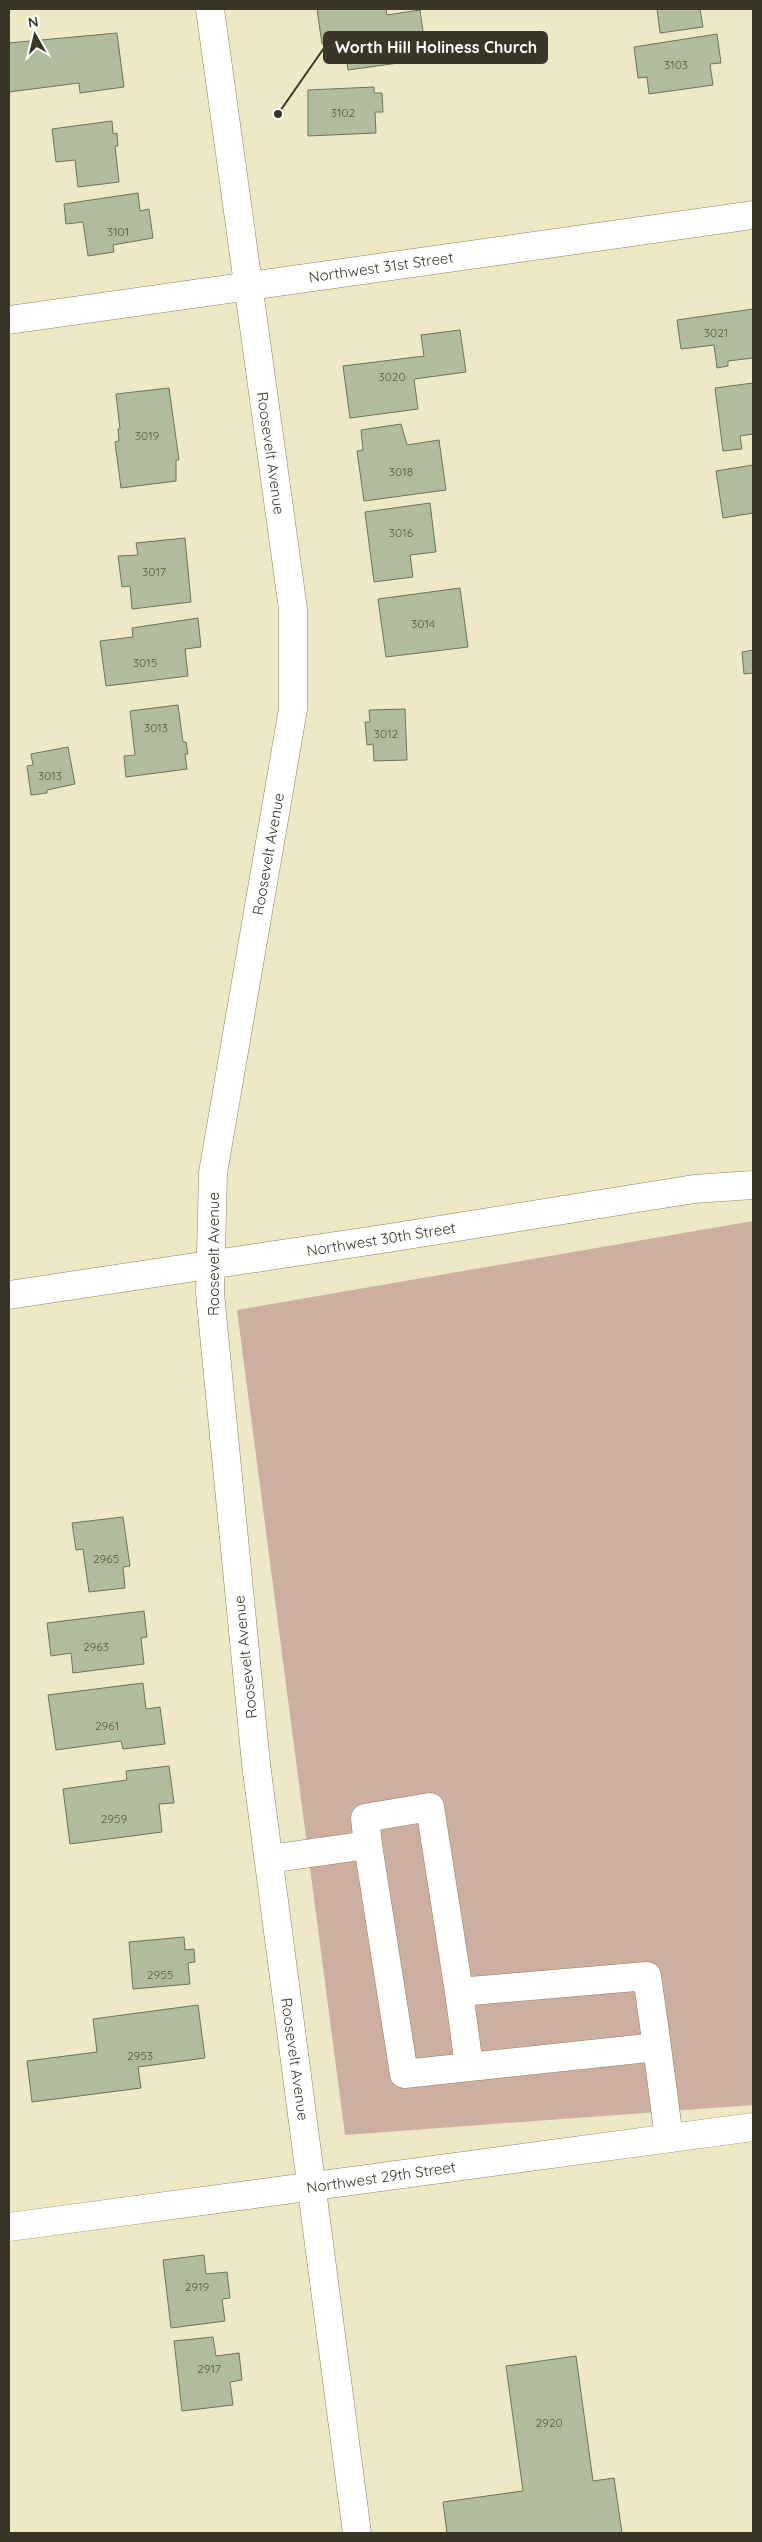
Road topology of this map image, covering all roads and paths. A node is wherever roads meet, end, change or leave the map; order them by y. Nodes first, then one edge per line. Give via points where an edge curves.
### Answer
1 (210, 9) edge
2 (753, 215) edge
3 (248, 286) junction
4 (9, 320) edge
5 (753, 1185) edge
6 (211, 1265) junction
7 (9, 1295) edge
8 (368, 1845) junction
9 (268, 1859) junction
10 (459, 1992) junction
11 (657, 2047) junction
12 (469, 2066) junction
13 (753, 2127) edge
14 (670, 2138) junction
15 (313, 2187) junction
16 (9, 2227) edge
17 (357, 2533) edge

1 - 3 street, Roosevelt Avenue
2 - 3 street, Northwest 31st Street
3 - 4 street, Northwest 31st Street
3 - 6 street, Roosevelt Avenue via 293,609 293,709 213,1172
5 - 6 street, Northwest 30th Street via 694,1189
6 - 7 street, Northwest 30th Street
6 - 9 street, Roosevelt Avenue via 210,1293
8 - 9 street
8 - 10 street via 365,1818 430,1808
8 - 12 street via 404,2074
9 - 15 street, Roosevelt Avenue
10 - 11 street via 647,1976
10 - 12 street
11 - 12 street
11 - 14 street
13 - 14 street, Northwest 29th Street
14 - 15 street, Northwest 29th Street
15 - 16 street, Northwest 29th Street
15 - 17 street, Roosevelt Avenue

